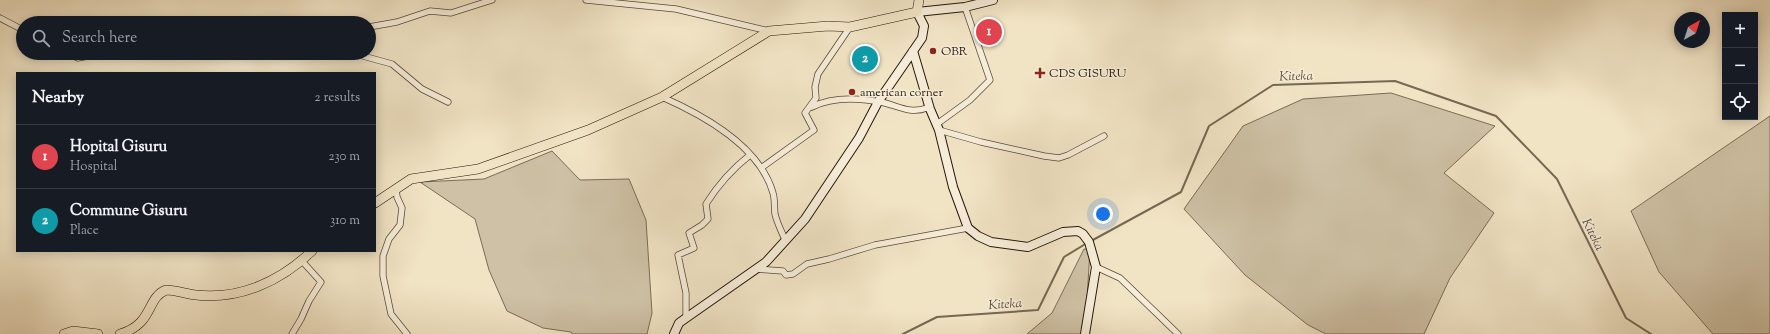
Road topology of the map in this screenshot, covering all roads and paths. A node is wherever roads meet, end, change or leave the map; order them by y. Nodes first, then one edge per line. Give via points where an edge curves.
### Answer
1 (492, 0) edge
2 (586, 0) edge
3 (919, 0) edge
4 (993, 0) edge
5 (965, 7) junction
6 (917, 12) junction
7 (0, 18) edge
8 (16, 26) edge
9 (376, 26) edge
10 (850, 27) junction
11 (769, 31) junction
12 (913, 51) junction
13 (376, 60) edge
14 (662, 97) junction
15 (448, 102) dead end
16 (878, 102) junction
17 (807, 109) junction
18 (930, 109) junction
19 (938, 127) junction
20 (1104, 136) dead end
21 (750, 155) junction
22 (761, 168) junction
23 (396, 189) junction
24 (376, 201) edge
25 (968, 228) junction
26 (785, 240) junction
27 (311, 252) edge
28 (302, 261) junction
29 (1096, 267) junction
30 (756, 269) junction
31 (686, 318) junction
32 (64, 334) edge
33 (98, 334) edge
34 (120, 334) edge
35 (292, 334) edge
36 (407, 334) edge
37 (674, 334) edge
38 (1085, 334) edge
39 (1178, 334) edge

1 - 9 street via 451,13 430,11
2 - 11 street via 676,9
3 - 6 main road
4 - 5 main road
5 - 6 main road
5 - 19 street via 990,80
6 - 10 main road
6 - 12 main road via 924,31
7 - 8 street
10 - 11 main road via 828,26
10 - 17 street via 818,74 816,98
11 - 14 main road
12 - 16 main road
12 - 18 main road
13 - 15 street via 392,64 422,89
14 - 21 street via 701,115
14 - 23 main road via 588,130 495,164 478,169 415,177
16 - 17 street via 842,99 816,104
16 - 18 street via 911,111
16 - 26 main road via 863,132 806,219
17 - 22 street via 805,113 814,130
18 - 19 main road
19 - 20 street via 981,142 1059,158
19 - 25 main road via 953,187
21 - 22 street
21 - 31 street via 720,183 706,204 708,219 689,233 694,248 678,255 686,293
22 - 26 street via 773,193 776,216
23 - 24 main road
23 - 36 street via 402,208 400,225 389,239 383,256 383,276 391,314
25 - 29 main road via 992,242 1028,247 1063,232 1078,231 1089,242
25 - 30 street via 874,245 829,260 806,264 793,274
26 - 30 main road via 766,262
27 - 28 main road
28 - 34 main road via 256,288 213,296 166,290 159,294 139,325
28 - 35 street via 321,282 308,301
29 - 38 main road
29 - 39 street via 1120,278
30 - 31 main road
31 - 37 main road via 679,323
32 - 33 main road via 73,331

